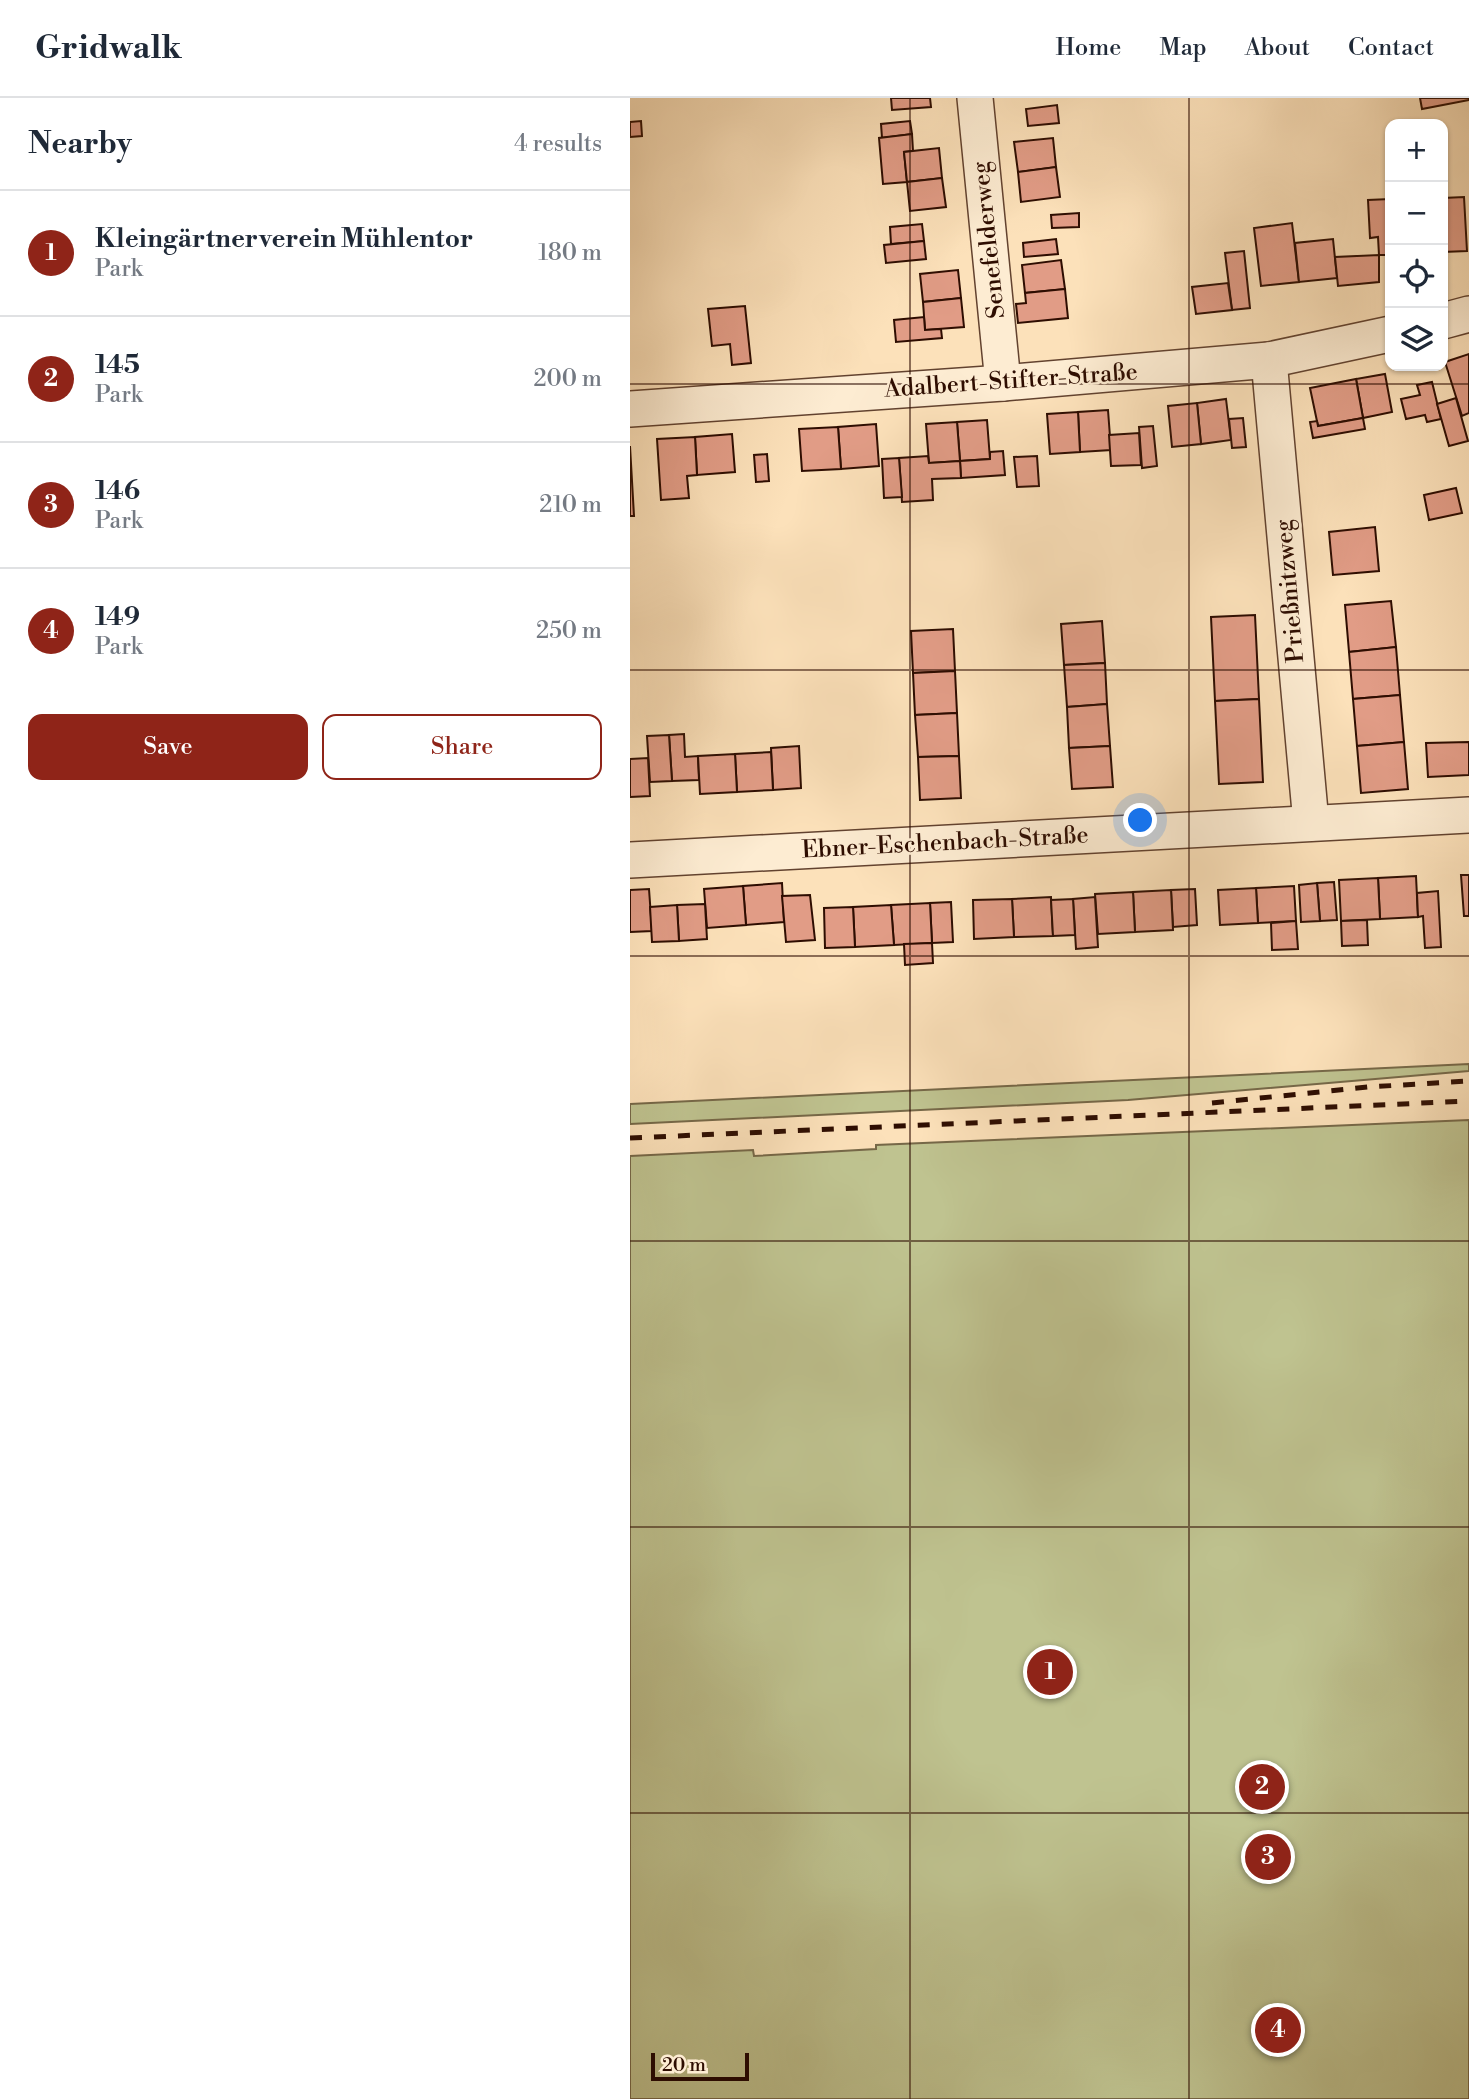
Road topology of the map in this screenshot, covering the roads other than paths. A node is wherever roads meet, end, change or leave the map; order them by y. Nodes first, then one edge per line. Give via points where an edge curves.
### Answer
1 (975, 98) edge
2 (1469, 314) edge
3 (1448, 320) edge
4 (1385, 335) edge
5 (1269, 360) junction
6 (1003, 383) junction
7 (630, 409) edge
8 (1469, 816) edge
9 (1311, 823) junction
10 (630, 860) edge

1 - 6 street, Senefelderweg
2 - 3 street
4 - 5 street, Adalbert-Stifter-Straße
5 - 6 street, Adalbert-Stifter-Straße
5 - 9 street, Prießnitzweg
6 - 7 street, Adalbert-Stifter-Straße
8 - 9 street, Ebner-Eschenbach-Straße
9 - 10 street, Ebner-Eschenbach-Straße

